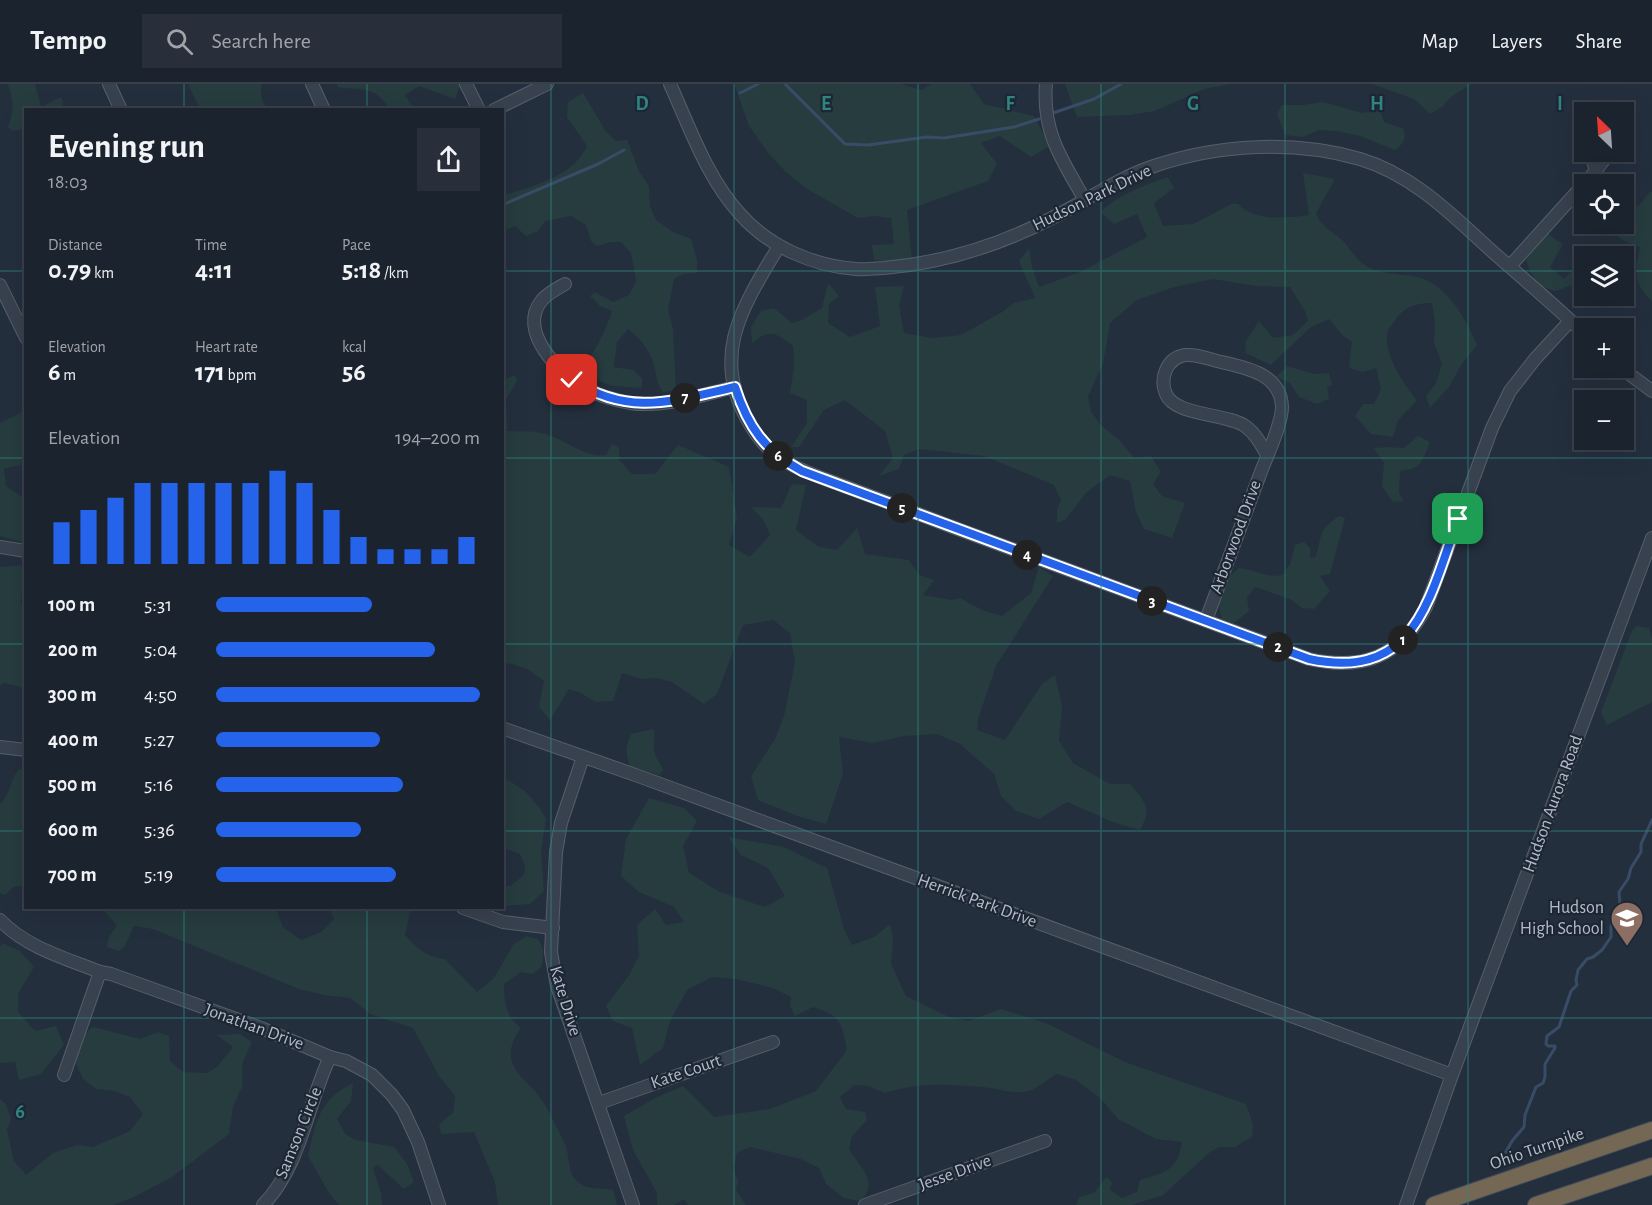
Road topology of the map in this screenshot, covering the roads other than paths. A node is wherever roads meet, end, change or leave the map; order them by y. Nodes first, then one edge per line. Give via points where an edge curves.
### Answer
1 (109, 84) edge
2 (312, 84) edge
3 (466, 84) edge
4 (547, 84) edge
5 (670, 84) edge
6 (1046, 84) edge
7 (120, 108) edge
8 (323, 108) edge
9 (478, 108) edge
10 (498, 108) edge
11 (1593, 162) edge
12 (1603, 162) edge
13 (1596, 171) junction
14 (1085, 200) junction
15 (779, 246) junction
16 (1510, 266) junction
17 (565, 284) dead end
18 (0, 285) edge
19 (1570, 321) junction
20 (1574, 324) edge
21 (24, 332) edge
22 (1634, 378) edge
23 (735, 387) junction
24 (1652, 391) edge
25 (1267, 455) junction
26 (1652, 538) edge
27 (0, 547) edge
28 (24, 551) edge
29 (1206, 620) junction
30 (504, 729) edge
31 (0, 747) edge
32 (24, 750) edge
33 (583, 757) junction
34 (467, 909) edge
35 (0, 920) edge
36 (553, 928) junction
37 (100, 972) junction
38 (773, 1042) dead end
39 (330, 1057) junction
40 (1452, 1075) junction
41 (64, 1076) dead end
42 (599, 1103) junction
43 (1652, 1130) edge
44 (1045, 1141) dead end
45 (1652, 1166) edge
46 (1439, 1203) edge
47 (263, 1205) edge
48 (439, 1205) edge
49 (633, 1205) edge
50 (865, 1205) edge
51 (1406, 1205) edge
52 (1536, 1205) edge

1 - 7 street
2 - 8 street
3 - 9 street
4 - 10 street
5 - 15 street, Hudson Park Drive via 727,198 741,216
6 - 14 street via 1051,136
11 - 13 street
12 - 13 street
13 - 16 street
14 - 15 street, Hudson Park Drive via 1008,238 899,267 859,270 829,265
14 - 16 street, Hudson Park Drive via 1152,167 1195,155 1260,147 1323,151 1386,169 1413,184
15 - 23 street via 738,319 731,363
16 - 19 street, Hudson Park Drive
17 - 23 street via 542,300 535,328 558,368 588,390 613,399 651,404
18 - 21 street
19 - 20 street, Hudson Park Drive
19 - 29 street via 1510,391 1492,428 1426,608 1400,643 1368,660 1328,663
22 - 24 street
23 - 29 street via 745,416 761,440 802,471
25 - 25 street, Arborwood Drive via 1282,405 1277,389 1268,379 1248,368 1195,355 1185,355 1167,367 1163,387 1172,403 1243,424
25 - 29 street, Arborwood Drive
26 - 40 street, Hudson Aurora Road
27 - 28 street
30 - 33 street, Herrick Park Drive
31 - 32 street
33 - 36 street, Kate Drive via 561,823
33 - 40 street, Herrick Park Drive
34 - 36 street via 503,922
35 - 37 street, Jonathan Drive via 24,940
36 - 42 street, Kate Drive via 551,952 557,986
37 - 39 street, Jonathan Drive via 261,1028
37 - 41 street
38 - 42 street, Kate Court
39 - 47 street, Samson Circle via 289,1166
39 - 48 street, Jonathan Drive via 372,1075 392,1095 418,1142
40 - 51 street, Hudson Aurora Road
42 - 49 street, Kate Drive
43 - 46 highway, Ohio Turnpike
44 - 50 street, Jesse Drive
45 - 52 highway

